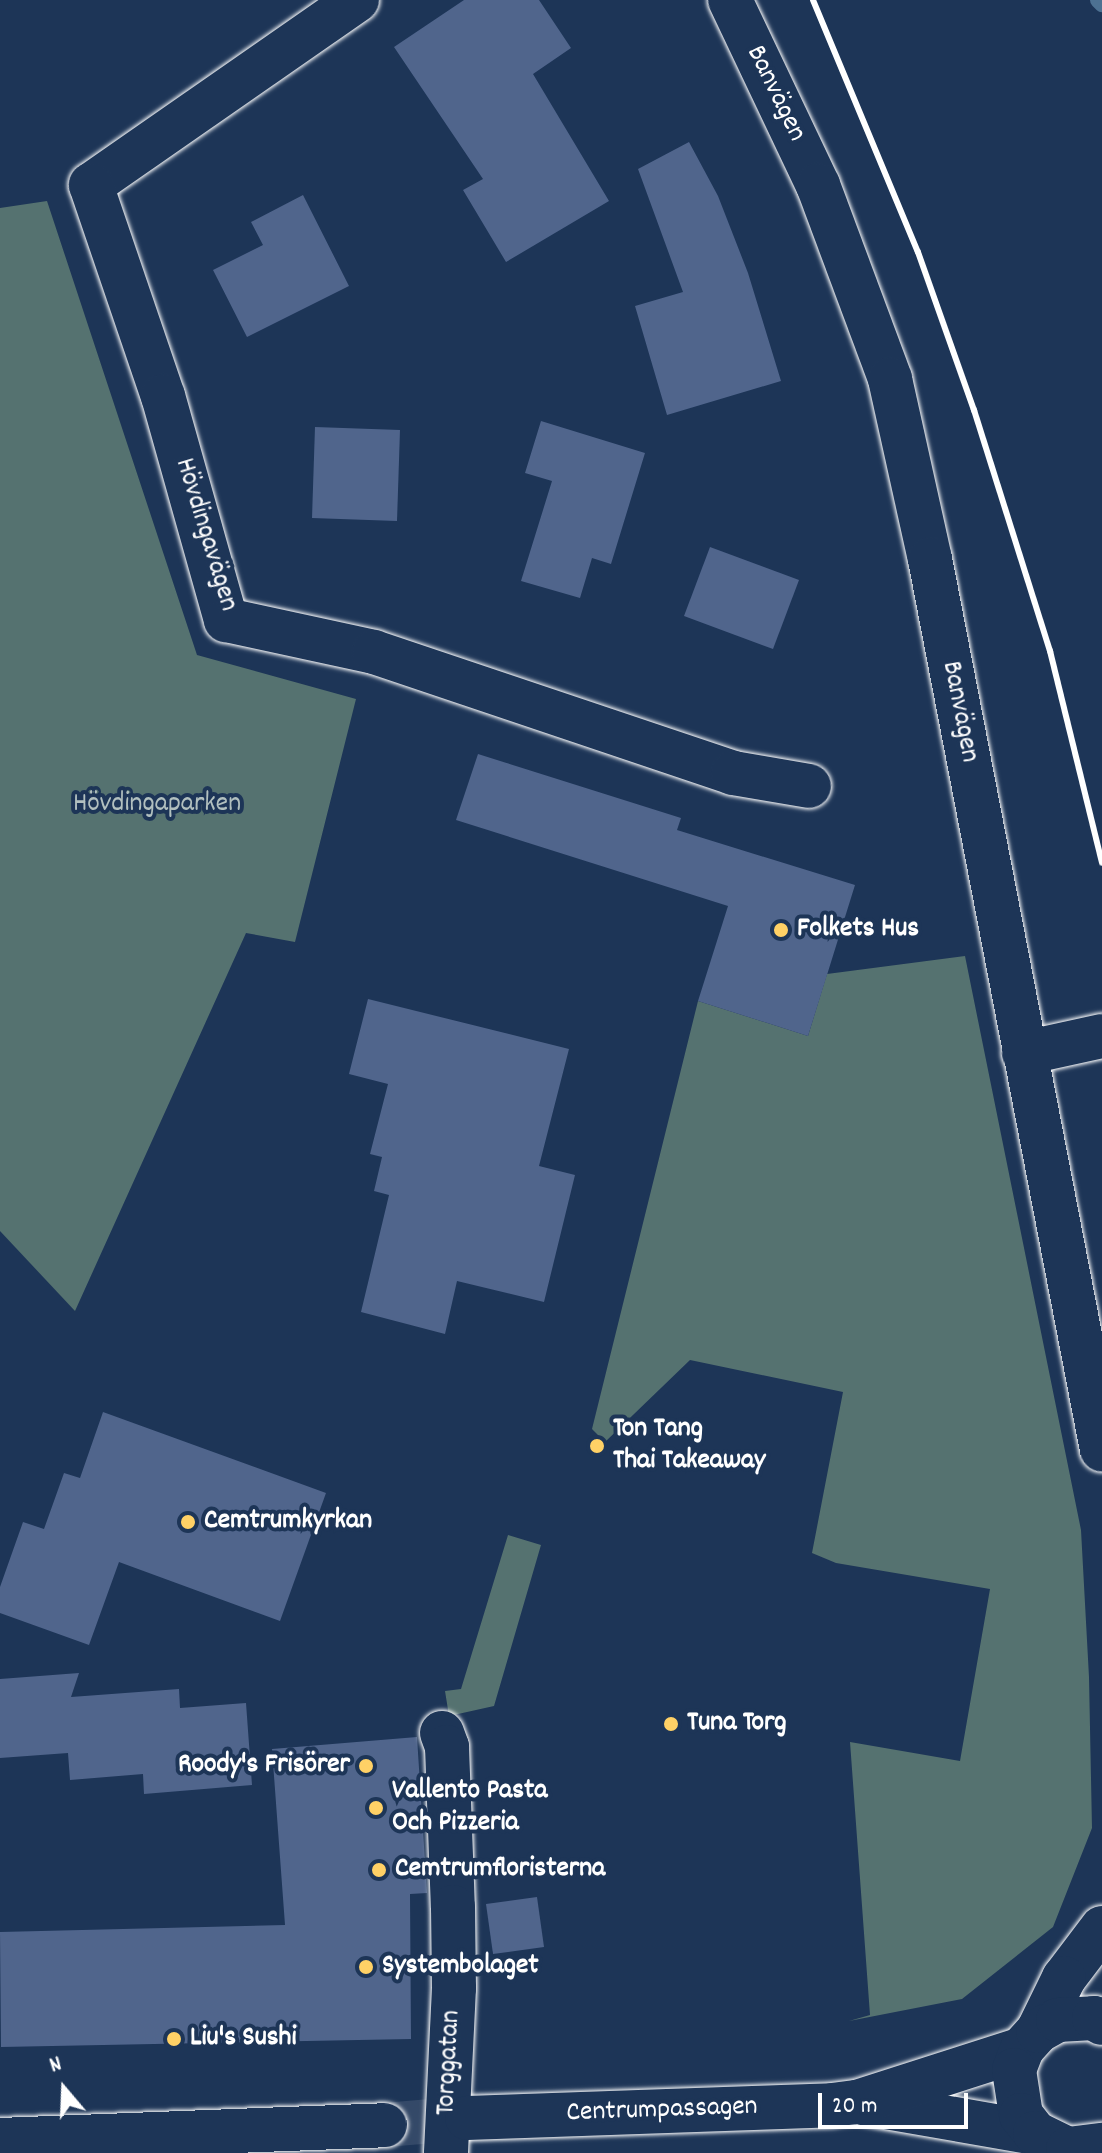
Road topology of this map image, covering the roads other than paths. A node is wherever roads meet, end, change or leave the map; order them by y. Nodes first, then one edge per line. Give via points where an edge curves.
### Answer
1 (357, 0) edge
2 (730, 0) edge
3 (809, 786) dead end
4 (1102, 1036) edge
5 (1024, 1053) junction
6 (1102, 1450) edge
7 (442, 1733) dead end
8 (1102, 1928) edge
9 (1102, 2023) edge
10 (1030, 2040) junction
11 (857, 2102) junction
12 (385, 2125) tunnel mouth
13 (457, 2135) edge
14 (0, 2140) edge
15 (1048, 2144) edge
16 (1102, 2145) edge

1 - 3 street, Hövdingavägen via 91,185 163,396 226,620 374,652 733,773
2 - 5 street, Banvägen via 818,185 890,379 930,559
4 - 5 street
5 - 6 street, Banvägen
7 - 13 street, Torggatan via 447,1747 453,1907
8 - 10 street via 1064,1978
9 - 10 street via 1094,2018 1058,2020
10 - 11 street, Centrumpassagen
10 - 15 street via 1014,2070 1021,2115
11 - 13 street, Centrumpassagen
11 - 15 street, Centrumpassagen
12 - 14 street
15 - 16 street via 1080,2149

